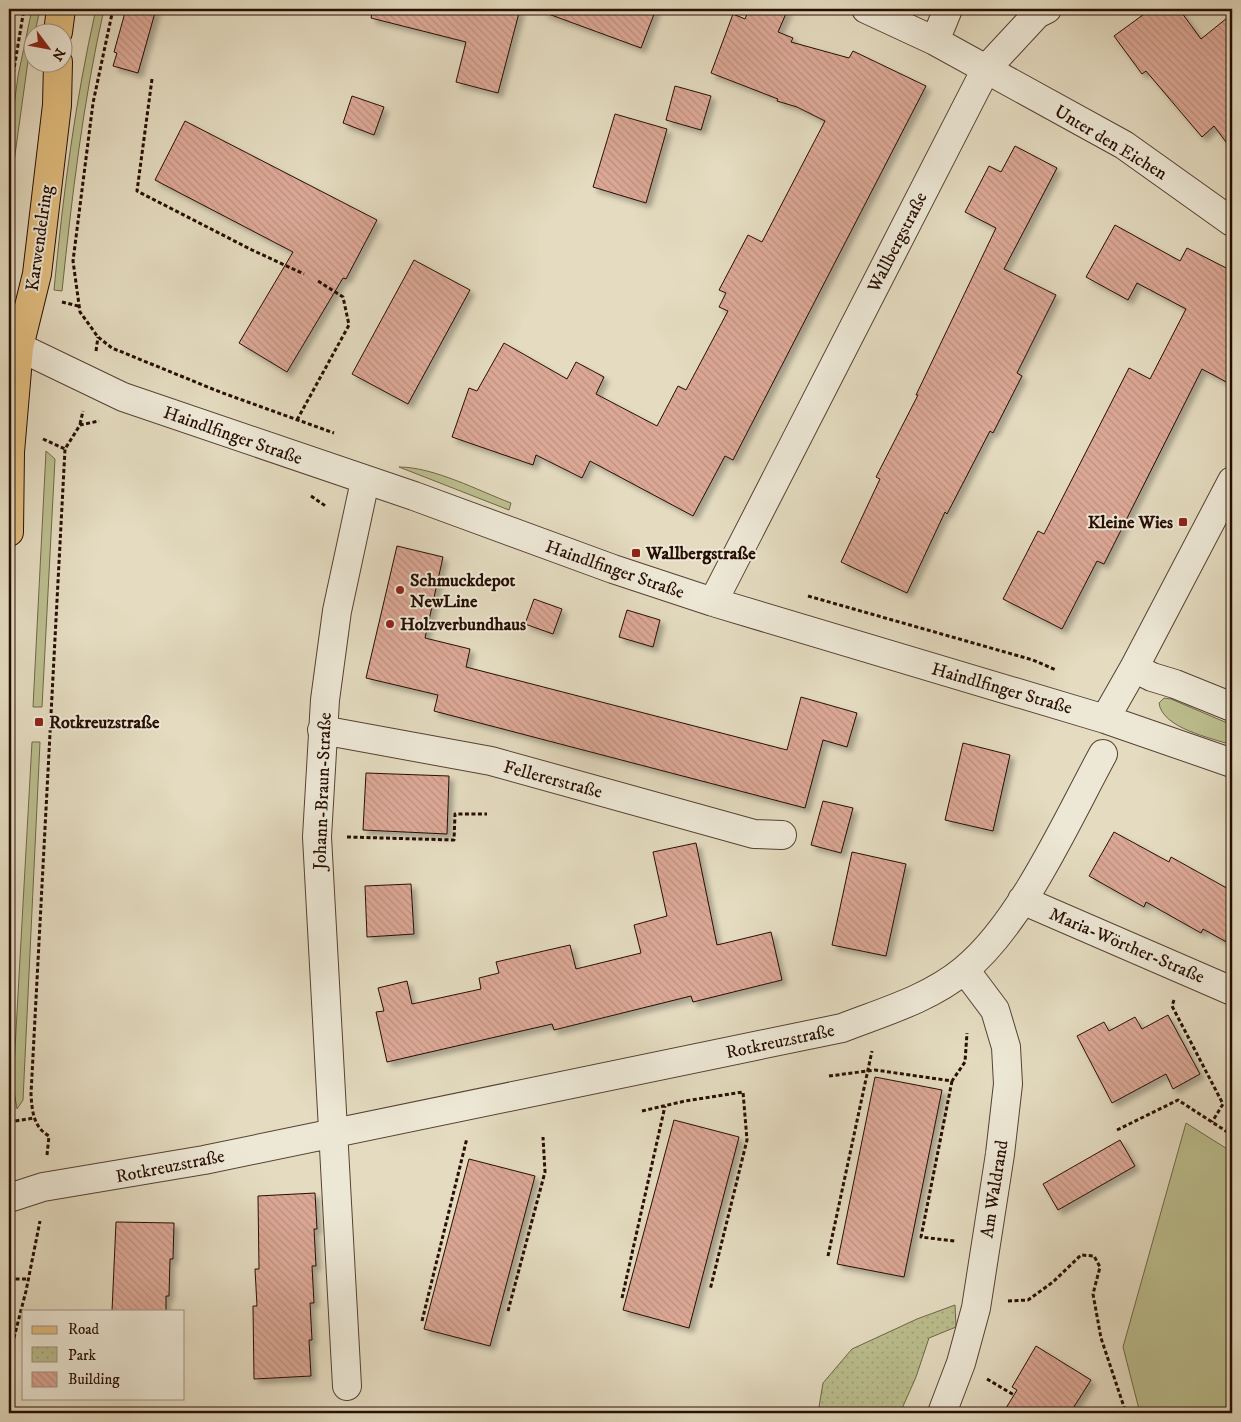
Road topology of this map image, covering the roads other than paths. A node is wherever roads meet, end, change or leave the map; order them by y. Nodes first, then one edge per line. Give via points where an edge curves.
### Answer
1 (61, 9) edge
2 (866, 9) edge
3 (948, 9) edge
4 (1048, 9) edge
5 (59, 22) edge
6 (935, 40) junction
7 (986, 69) junction
8 (58, 72) edge
9 (1231, 219) edge
10 (14, 345) edge
11 (365, 481) junction
12 (1232, 481) edge
13 (9, 532) edge
14 (713, 602) junction
15 (1134, 668) junction
16 (1232, 707) edge
17 (1105, 719) junction
18 (322, 730) junction
19 (1103, 754) dead end
20 (1232, 763) edge
21 (782, 835) dead end
22 (1022, 900) junction
23 (965, 970) junction
24 (1232, 991) edge
25 (332, 1134) junction
26 (9, 1198) edge
27 (347, 1386) dead end
28 (942, 1413) edge

1 - 5 main road
2 - 6 street, Unter den Eichen
3 - 6 street
4 - 7 street, Wallbergstraße via 1037,14
6 - 7 street, Unter den Eichen
7 - 9 street, Unter den Eichen via 1124,145
7 - 14 street, Wallbergstraße
8 - 10 main road, Karwendelring via 57,105 37,274
10 - 11 street, Haindlfinger Straße via 123,397
10 - 13 main road, Karwendelring
11 - 14 street, Haindlfinger Straße
11 - 18 street, Johann-Braun-Straße via 337,611
12 - 15 street
14 - 17 street, Haindlfinger Straße
15 - 16 street
15 - 17 street
17 - 20 street, Haindlfinger Straße
18 - 21 street, Fellererstraße via 491,761 754,834
18 - 25 street, Johann-Braun-Straße via 317,837
19 - 22 street, Rotkreuzstraße
22 - 23 street, Rotkreuzstraße via 997,935
22 - 24 street, Maria-Wörther-Straße
23 - 25 street, Rotkreuzstraße via 923,997 842,1028
23 - 28 street, Am Waldrand via 995,1010 1006,1047 1008,1084 976,1308 961,1363
25 - 26 street, Rotkreuzstraße via 43,1187
25 - 27 street

